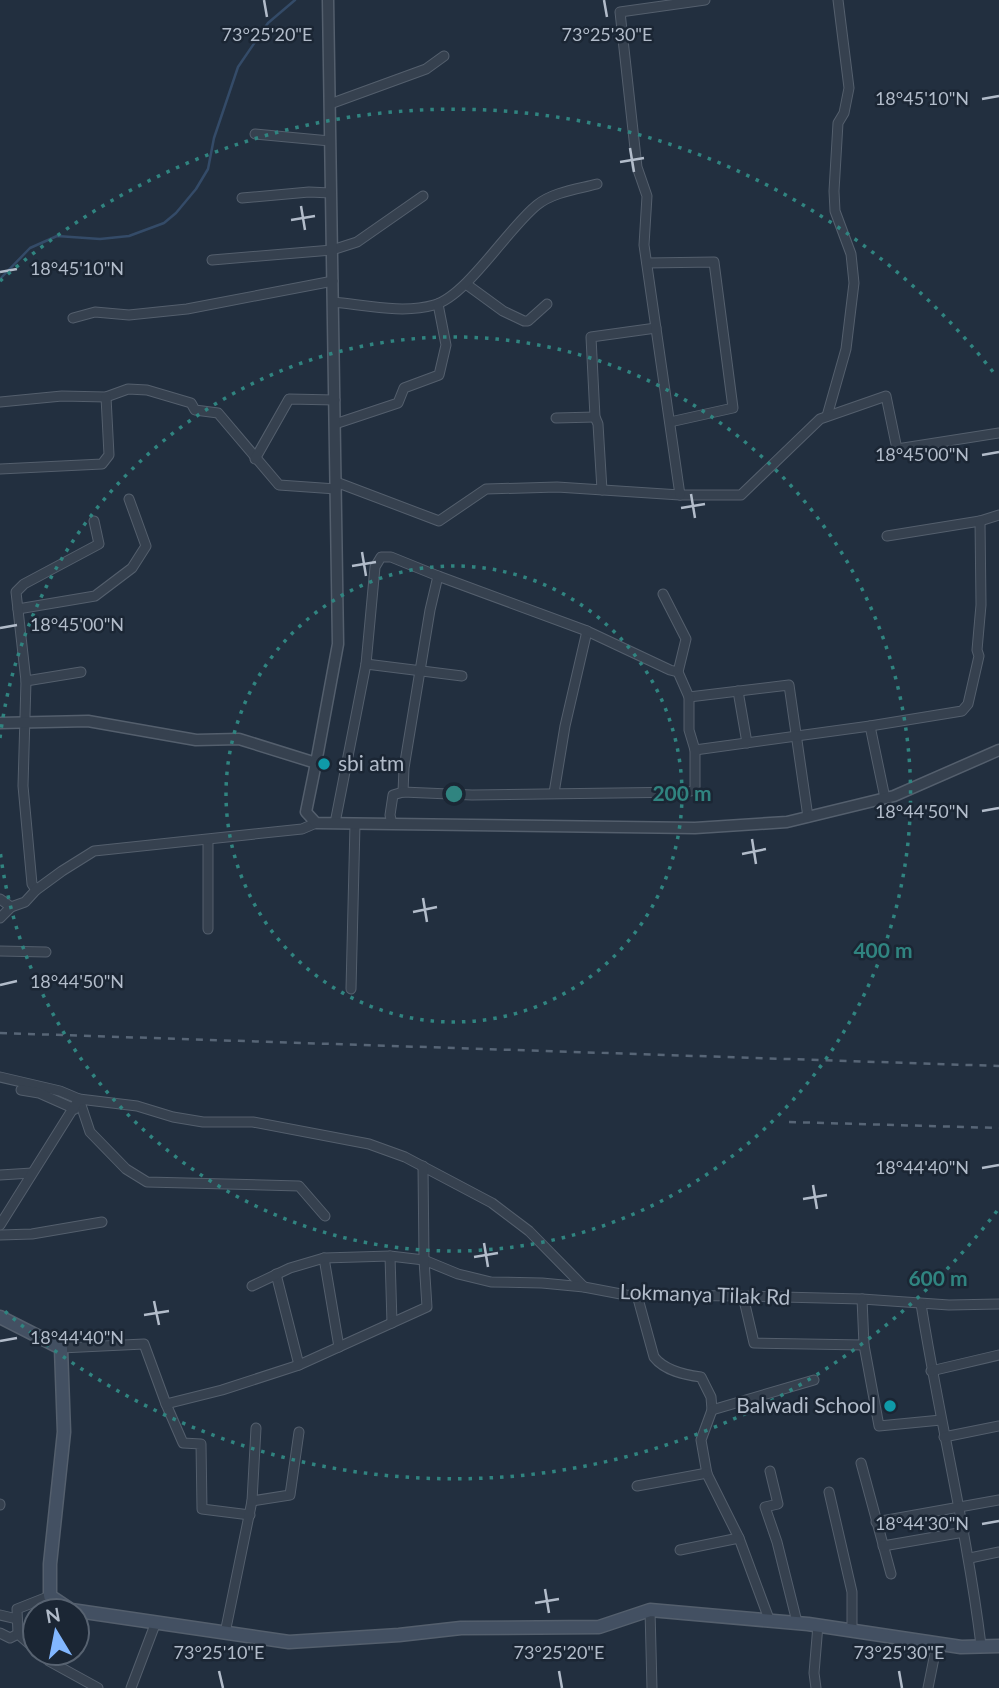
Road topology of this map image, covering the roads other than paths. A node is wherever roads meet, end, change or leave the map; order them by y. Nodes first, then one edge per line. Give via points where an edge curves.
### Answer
1 (328, 0) edge
2 (619, 0) edge
3 (705, 0) edge
4 (838, 0) edge
5 (620, 12) junction
6 (444, 56) dead end
7 (330, 104) junction
8 (255, 134) dead end
9 (330, 141) junction
10 (597, 184) dead end
11 (331, 193) junction
12 (424, 196) dead end
13 (242, 198) dead end
14 (332, 250) junction
15 (212, 260) dead end
16 (647, 263) junction
17 (333, 281) junction
18 (466, 284) junction
19 (333, 302) junction
20 (438, 304) junction
21 (547, 304) dead end
22 (73, 318) dead end
23 (656, 328) junction
24 (106, 397) junction
25 (335, 400) junction
26 (0, 402) edge
27 (827, 416) junction
28 (595, 417) junction
29 (556, 418) dead end
30 (670, 422) junction
31 (335, 424) junction
32 (999, 433) edge
33 (255, 459) junction
34 (0, 469) edge
35 (336, 486) junction
36 (603, 490) junction
37 (680, 495) junction
38 (129, 499) dead end
39 (999, 514) edge
40 (94, 521) dead end
41 (980, 521) junction
42 (887, 536) dead end
43 (438, 576) junction
44 (663, 594) dead end
45 (18, 609) junction
46 (587, 631) junction
47 (366, 664) junction
48 (421, 671) junction
49 (81, 672) dead end
50 (678, 672) junction
51 (462, 676) dead end
52 (26, 681) junction
53 (738, 691) junction
54 (689, 697) junction
55 (26, 722) junction
56 (0, 723) edge
57 (870, 726) junction
58 (798, 735) junction
59 (747, 743) junction
60 (695, 750) junction
61 (999, 750) edge
62 (316, 763) junction
63 (403, 792) junction
64 (554, 793) junction
65 (885, 798) junction
66 (808, 817) junction
67 (316, 823) junction
68 (335, 823) junction
69 (355, 824) junction
70 (392, 824) junction
71 (208, 841) junction
72 (36, 890) junction
73 (0, 899) edge
74 (11, 906) junction
75 (0, 918) edge
76 (208, 929) dead end
77 (0, 951) edge
78 (46, 952) dead end
79 (351, 989) dead end
80 (0, 1077) edge
81 (21, 1090) dead end
82 (77, 1104) junction
83 (423, 1166) junction
84 (32, 1173) junction
85 (0, 1175) edge
86 (325, 1216) dead end
87 (102, 1222) dead end
88 (0, 1225) edge
89 (0, 1234) edge
90 (390, 1256) junction
91 (324, 1258) junction
92 (424, 1260) junction
93 (276, 1274) junction
94 (252, 1286) dead end
95 (584, 1287) junction
96 (637, 1295) junction
97 (743, 1296) junction
98 (862, 1300) junction
99 (921, 1304) junction
100 (999, 1304) edge
101 (0, 1317) edge
102 (392, 1323) junction
103 (56, 1344) junction
104 (864, 1345) junction
105 (339, 1347) junction
106 (999, 1355) edge
107 (299, 1365) junction
108 (932, 1371) junction
109 (814, 1380) dead end
110 (166, 1404) junction
111 (712, 1410) junction
112 (941, 1420) junction
113 (999, 1426) edge
114 (256, 1427) dead end
115 (299, 1432) dead end
116 (944, 1437) junction
117 (861, 1463) dead end
118 (770, 1471) dead end
119 (707, 1473) junction
120 (637, 1486) dead end
121 (829, 1492) dead end
122 (999, 1500) edge
123 (252, 1501) junction
124 (958, 1507) junction
125 (250, 1515) junction
126 (876, 1522) junction
127 (964, 1532) junction
128 (739, 1538) junction
129 (883, 1546) junction
130 (680, 1550) dead end
131 (999, 1552) edge
132 (970, 1558) junction
133 (891, 1574) dead end
134 (50, 1596) junction
135 (650, 1610) junction
136 (0, 1615) edge
137 (17, 1619) junction
138 (769, 1619) junction
139 (156, 1622) junction
140 (797, 1622) junction
141 (818, 1625) junction
142 (852, 1630) junction
143 (0, 1633) edge
144 (225, 1633) junction
145 (18, 1634) junction
146 (21, 1636) edge
147 (937, 1643) junction
148 (981, 1646) junction
149 (999, 1646) edge
150 (60, 1667) edge
151 (98, 1688) edge
152 (131, 1688) edge
153 (652, 1688) edge
154 (816, 1688) edge
155 (928, 1688) edge

1 - 7 street
2 - 5 street
3 - 5 street
4 - 27 street via 849,88 838,123 835,211 851,254 854,283 846,349
5 - 16 street via 637,167 647,196
6 - 7 street via 426,69
7 - 9 street
8 - 9 street
9 - 11 street
10 - 18 street via 538,204
11 - 13 street
11 - 14 street
12 - 14 street via 357,242
14 - 15 street
14 - 17 street
16 - 23 street
16 - 30 street via 714,262 733,408
17 - 19 street
17 - 22 street via 187,309 129,315 95,312
18 - 20 street
18 - 21 street via 524,321
19 - 20 street via 415,309
19 - 25 street
20 - 31 street via 446,345 439,375 404,388 398,403
23 - 28 street via 591,337
23 - 30 street
24 - 26 street
24 - 33 street via 128,389 147,390 191,403 195,410 218,413
24 - 34 street via 109,455 102,464
25 - 31 street
25 - 33 street via 289,399
27 - 32 street via 886,396 897,449
27 - 37 street via 741,495
28 - 29 street
28 - 36 street
30 - 37 street
31 - 35 street
33 - 35 street via 279,485
35 - 36 street via 439,521 486,489
35 - 62 street via 338,644
36 - 37 street
38 - 45 street via 146,546 132,569 94,596
39 - 41 street
40 - 45 street via 99,544 24,584 16,592
41 - 42 street
41 - 57 street via 979,656 968,704 962,711
43 - 46 street
43 - 47 street via 381,556 375,567
43 - 48 street
44 - 50 street via 686,639
45 - 52 street
46 - 50 street
46 - 64 street
47 - 48 street
47 - 68 street
48 - 51 street
48 - 63 street
49 - 52 street
50 - 54 street
52 - 55 street
53 - 54 street
53 - 58 street via 789,685
53 - 59 street
54 - 60 street via 689,730
55 - 56 street
55 - 62 street via 88,720 196,740 239,739
55 - 72 street via 23,786
57 - 58 street
57 - 65 street
58 - 59 street
58 - 66 street
59 - 60 street
60 - 64 street via 695,790
61 - 65 street
62 - 67 street via 306,812
63 - 64 street
63 - 70 street via 393,795
65 - 66 street
66 - 70 street via 695,828
67 - 68 street
67 - 71 street via 302,829
68 - 69 street
69 - 70 street
69 - 79 street
71 - 72 street via 94,851
71 - 76 street
72 - 74 street via 25,902
73 - 74 street
74 - 75 street
77 - 78 street
80 - 82 street via 60,1091
81 - 82 street
82 - 83 street via 137,1105 203,1122 253,1122 369,1144
82 - 84 street
82 - 86 street via 90,1132 126,1169 147,1182 299,1185
83 - 92 street
83 - 95 street via 492,1203 529,1231
84 - 85 street
84 - 88 street
87 - 89 street via 32,1234
90 - 91 street, Lokmanya Tilak Rd
90 - 92 street, Lokmanya Tilak Rd
90 - 102 street
91 - 93 street, Lokmanya Tilak Rd
91 - 105 street
92 - 95 street, Lokmanya Tilak Rd via 491,1282
92 - 102 street via 427,1307
93 - 94 street, Lokmanya Tilak Rd
93 - 107 street
95 - 96 street, Lokmanya Tilak Rd
96 - 97 street, Lokmanya Tilak Rd
96 - 111 street via 654,1357 682,1375 701,1377
97 - 98 street, Lokmanya Tilak Rd
97 - 104 street via 754,1343
98 - 99 street, Lokmanya Tilak Rd
98 - 104 street
99 - 100 street, Lokmanya Tilak Rd
99 - 108 street
101 - 103 main road
102 - 105 street
103 - 110 street via 144,1344
103 - 134 main road via 64,1432
104 - 112 street via 879,1426
105 - 107 street
106 - 108 street
107 - 110 street
108 - 112 street
109 - 111 street
110 - 125 street via 183,1443 201,1444 202,1509
111 - 119 street via 701,1440
112 - 116 street
113 - 116 street
114 - 123 street
115 - 123 street via 290,1494
116 - 124 street
117 - 126 street
118 - 140 street via 778,1504 765,1507
119 - 120 street
119 - 128 street
121 - 142 street via 852,1592
122 - 124 street
123 - 125 street
124 - 126 street
124 - 127 street
125 - 144 street
126 - 129 street
127 - 129 street
127 - 132 street
128 - 130 street
128 - 138 street
129 - 133 street
131 - 132 street
132 - 148 street
134 - 137 street via 17,1609
134 - 139 main road via 71,1610
135 - 138 main road
135 - 144 main road via 599,1627 461,1628 289,1642
135 - 153 street
136 - 137 street
137 - 145 street
138 - 140 main road
139 - 144 main road
139 - 152 street
140 - 141 main road
141 - 142 main road
141 - 154 street
142 - 147 main road
143 - 145 street via 10,1638
145 - 146 street
147 - 148 main road
147 - 155 street
148 - 149 main road
150 - 151 street

